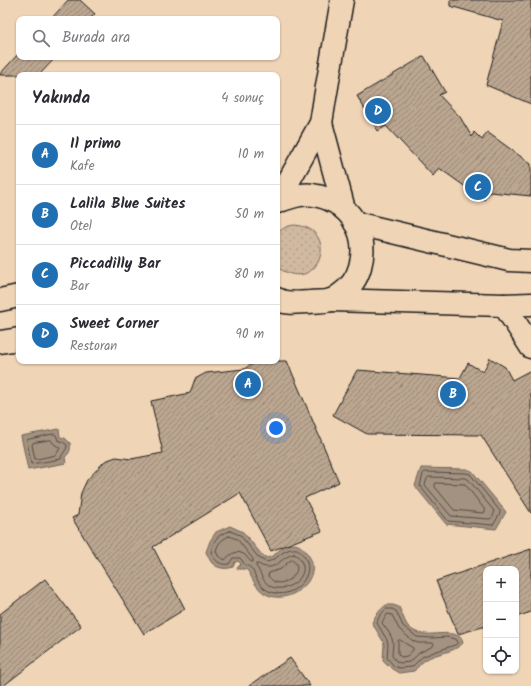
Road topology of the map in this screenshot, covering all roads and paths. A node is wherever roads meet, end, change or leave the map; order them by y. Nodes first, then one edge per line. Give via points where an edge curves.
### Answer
1 (342, 0) edge
2 (321, 123) junction
3 (280, 197) edge
4 (280, 201) edge
5 (350, 216) junction
6 (531, 261) edge
7 (16, 297) edge
8 (0, 300) edge
9 (331, 300) junction
10 (280, 302) edge
11 (531, 304) edge
12 (504, 305) junction
13 (16, 339) edge
14 (0, 342) edge
15 (531, 348) edge

1 - 2 main road
2 - 3 main road
2 - 5 main road
4 - 5 main road via 294,196 312,195 329,199
5 - 6 main road via 509,260
5 - 9 main road via 362,239 363,257 358,274 349,289
7 - 8 main road
9 - 10 main road
9 - 12 main road
11 - 12 main road
12 - 15 main road
13 - 14 main road

